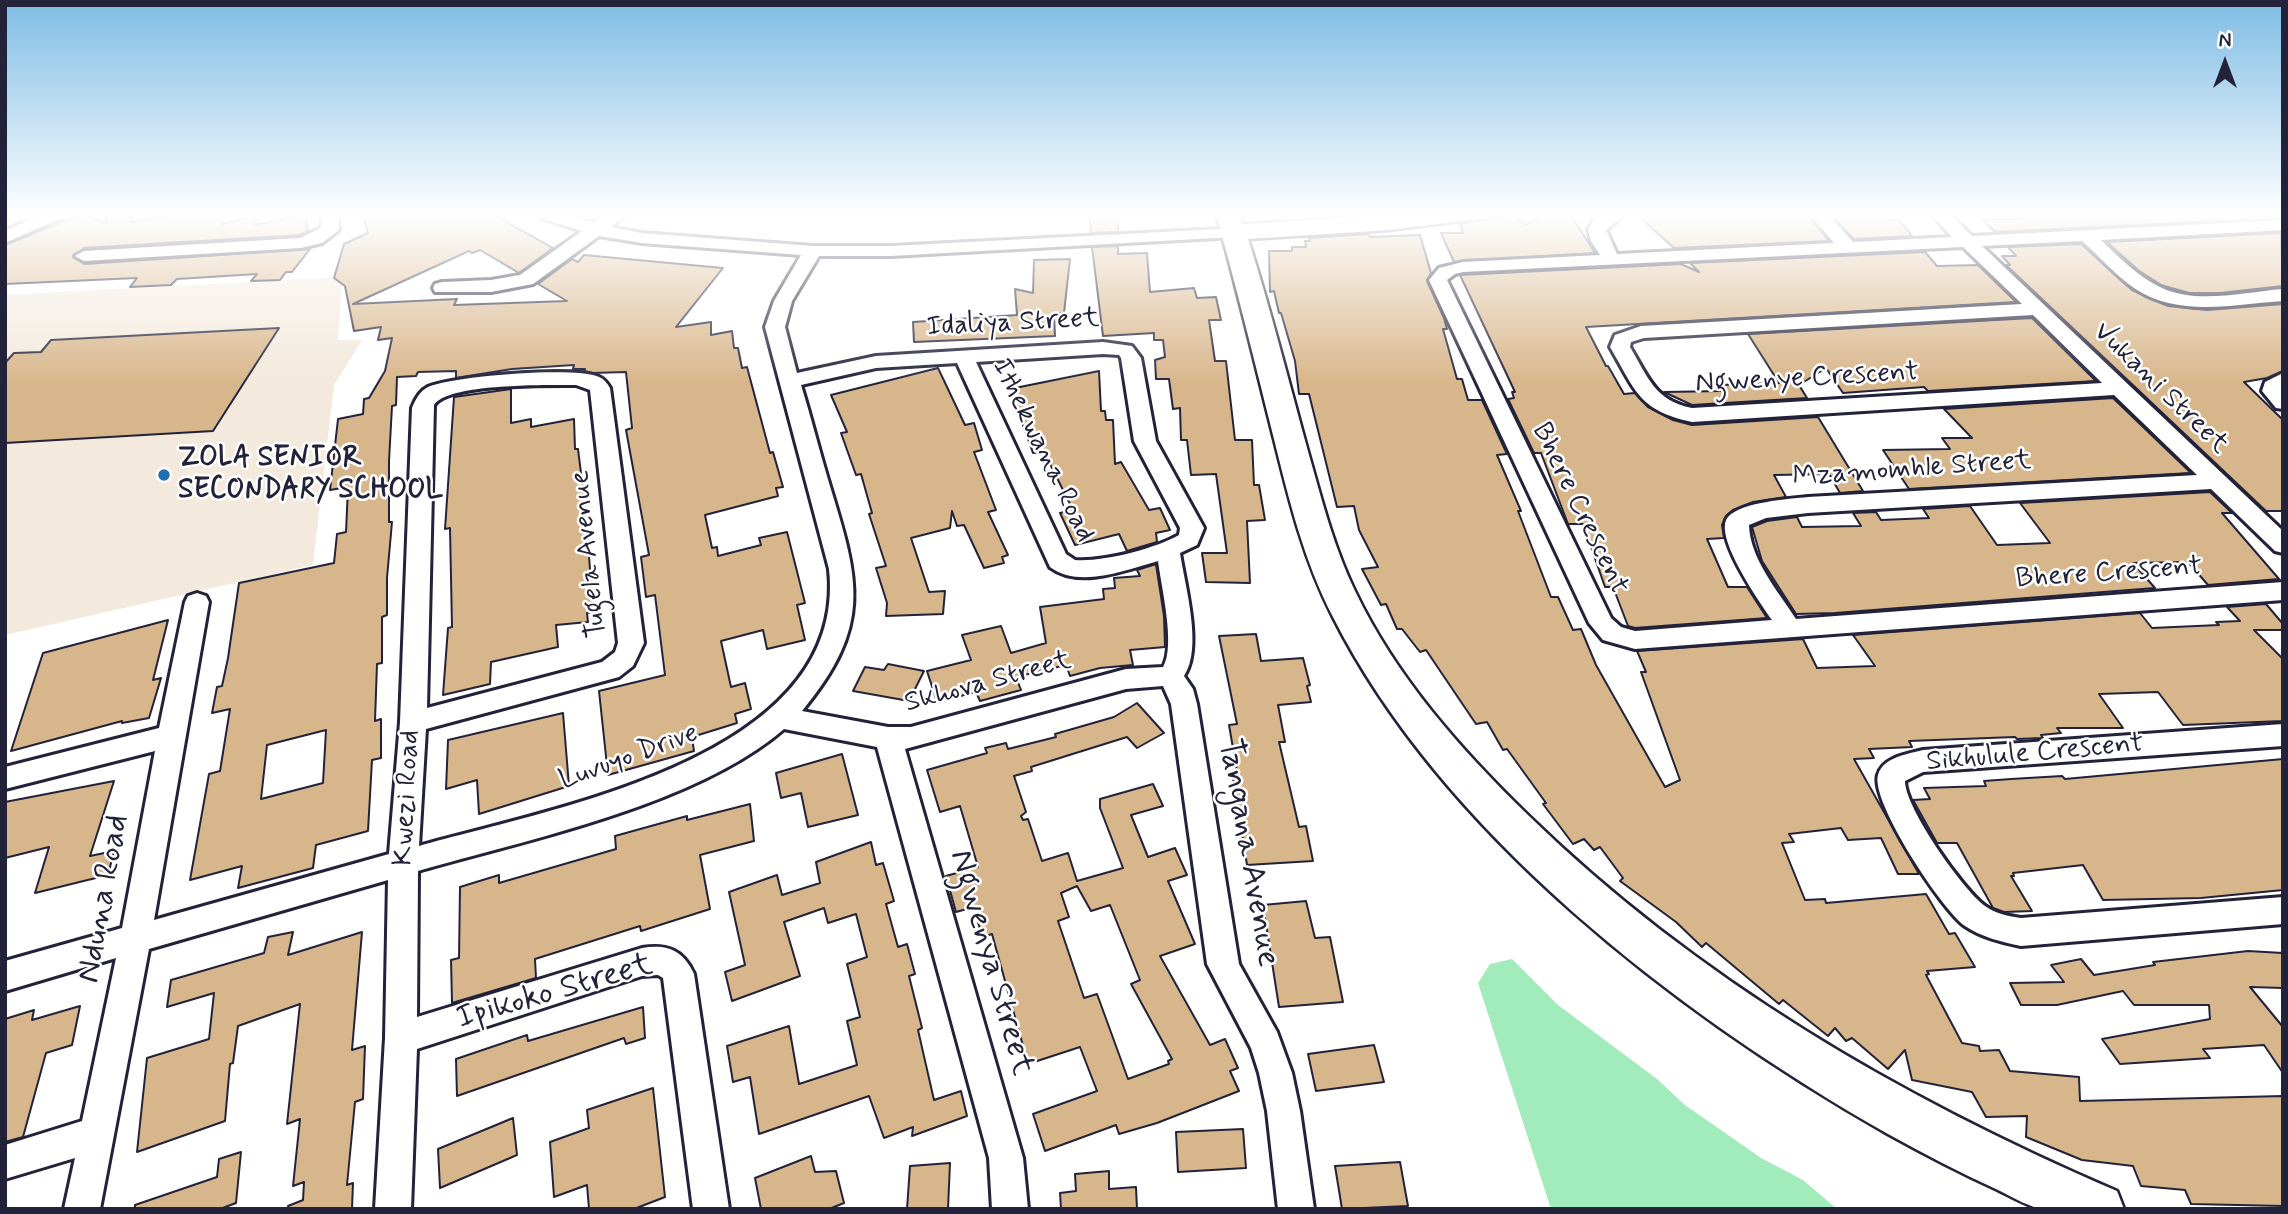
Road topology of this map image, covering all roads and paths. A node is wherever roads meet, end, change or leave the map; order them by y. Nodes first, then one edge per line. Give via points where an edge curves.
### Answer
1 (539, 271) edge
2 (801, 271) edge
3 (1244, 271) edge
4 (1448, 271) edge
5 (1998, 271) edge
6 (2127, 271) edge
7 (442, 288) dead end
8 (2283, 295) edge
9 (2036, 309) junction
10 (962, 355) junction
11 (2283, 379) edge
12 (790, 381) junction
13 (2119, 388) junction
14 (435, 392) joint
15 (2283, 403) edge
16 (2216, 481) junction
17 (1191, 535) joint
18 (2283, 545) edge
19 (1168, 549) junction
20 (2283, 591) edge
21 (197, 602) dead end
22 (1790, 629) junction
23 (1170, 676) junction
24 (780, 718) junction
25 (413, 722) junction
26 (2283, 735) edge
27 (171, 736) junction
28 (888, 738) junction
29 (5, 778) edge
30 (403, 861) junction
31 (2283, 911) edge
32 (136, 938) junction
33 (5, 976) edge
34 (401, 1038) junction
35 (97, 1134) junction
36 (5, 1162) edge
37 (82, 1209) edge
38 (393, 1209) edge
39 (710, 1209) edge
40 (1010, 1209) edge
41 (1296, 1209) edge
42 (2099, 1209) edge

1 - 7 street via 526,280 500,285
2 - 12 street, Luvuyo Drive via 783,301 775,327
3 - 42 main road via 1307,509 1328,569 1368,648 1446,757 1521,836 1683,976 1787,1047 1883,1103 1996,1164
4 - 22 street, Bhere Crescent via 1438,280 1601,624 1620,638 1636,639
5 - 9 street, Vukani Street
6 - 8 street via 2162,295 2200,300
9 - 13 street, Vukani Street
9 - 13 street, Ngwenye Crescent via 1641,332 1622,339 1620,347 1650,398 1692,415
10 - 12 street, Idaliya Street via 876,362
10 - 17 street, Idaliya Street via 1103,348 1130,353 1145,441 1189,519
10 - 19 street, Ithekwana Road via 1061,564 1081,569
11 - 15 street via 2272,386
12 - 24 street, Luvuyo Drive via 840,568 843,600 823,663
13 - 16 street, Vukani Street
14 - 25 street, Kwezi Road via 422,408
14 - 25 street, Tugela Avenue via 463,385 575,379 595,382 600,388 631,643 623,663 610,670
16 - 18 street, Vukani Street
16 - 22 street, Mzamomhle Street via 1746,514 1737,521 1735,531 1741,547
17 - 19 street, Ithekwana Road
19 - 23 street via 1181,643 1178,665
20 - 22 street, Bhere Crescent
21 - 27 street, Nduna Road
23 - 28 street, Skhova Street via 1126,679 934,733
23 - 41 street, Tangana Avenue via 1184,704 1223,964 1276,1074
24 - 28 street, Skhova Street
24 - 30 street, Luvuyo Drive via 728,755 674,782
25 - 30 street, Kwezi Road
26 - 31 street, Sikhulule Crescent via 1923,761 1891,776 1897,804 1958,901 1997,928 2021,932
27 - 29 street
27 - 32 street, Nduna Road
28 - 40 street, Ngwenya Street via 1006,1158
30 - 32 street, Luvuyo Drive
30 - 34 street, Kwezi Road
32 - 33 street, Luvuyo Drive
32 - 35 street, Nduna Road
34 - 38 street, Kwezi Road
34 - 39 street, Ipikoko Street via 642,962 667,961 678,974
35 - 36 street
35 - 37 street, Nduna Road

